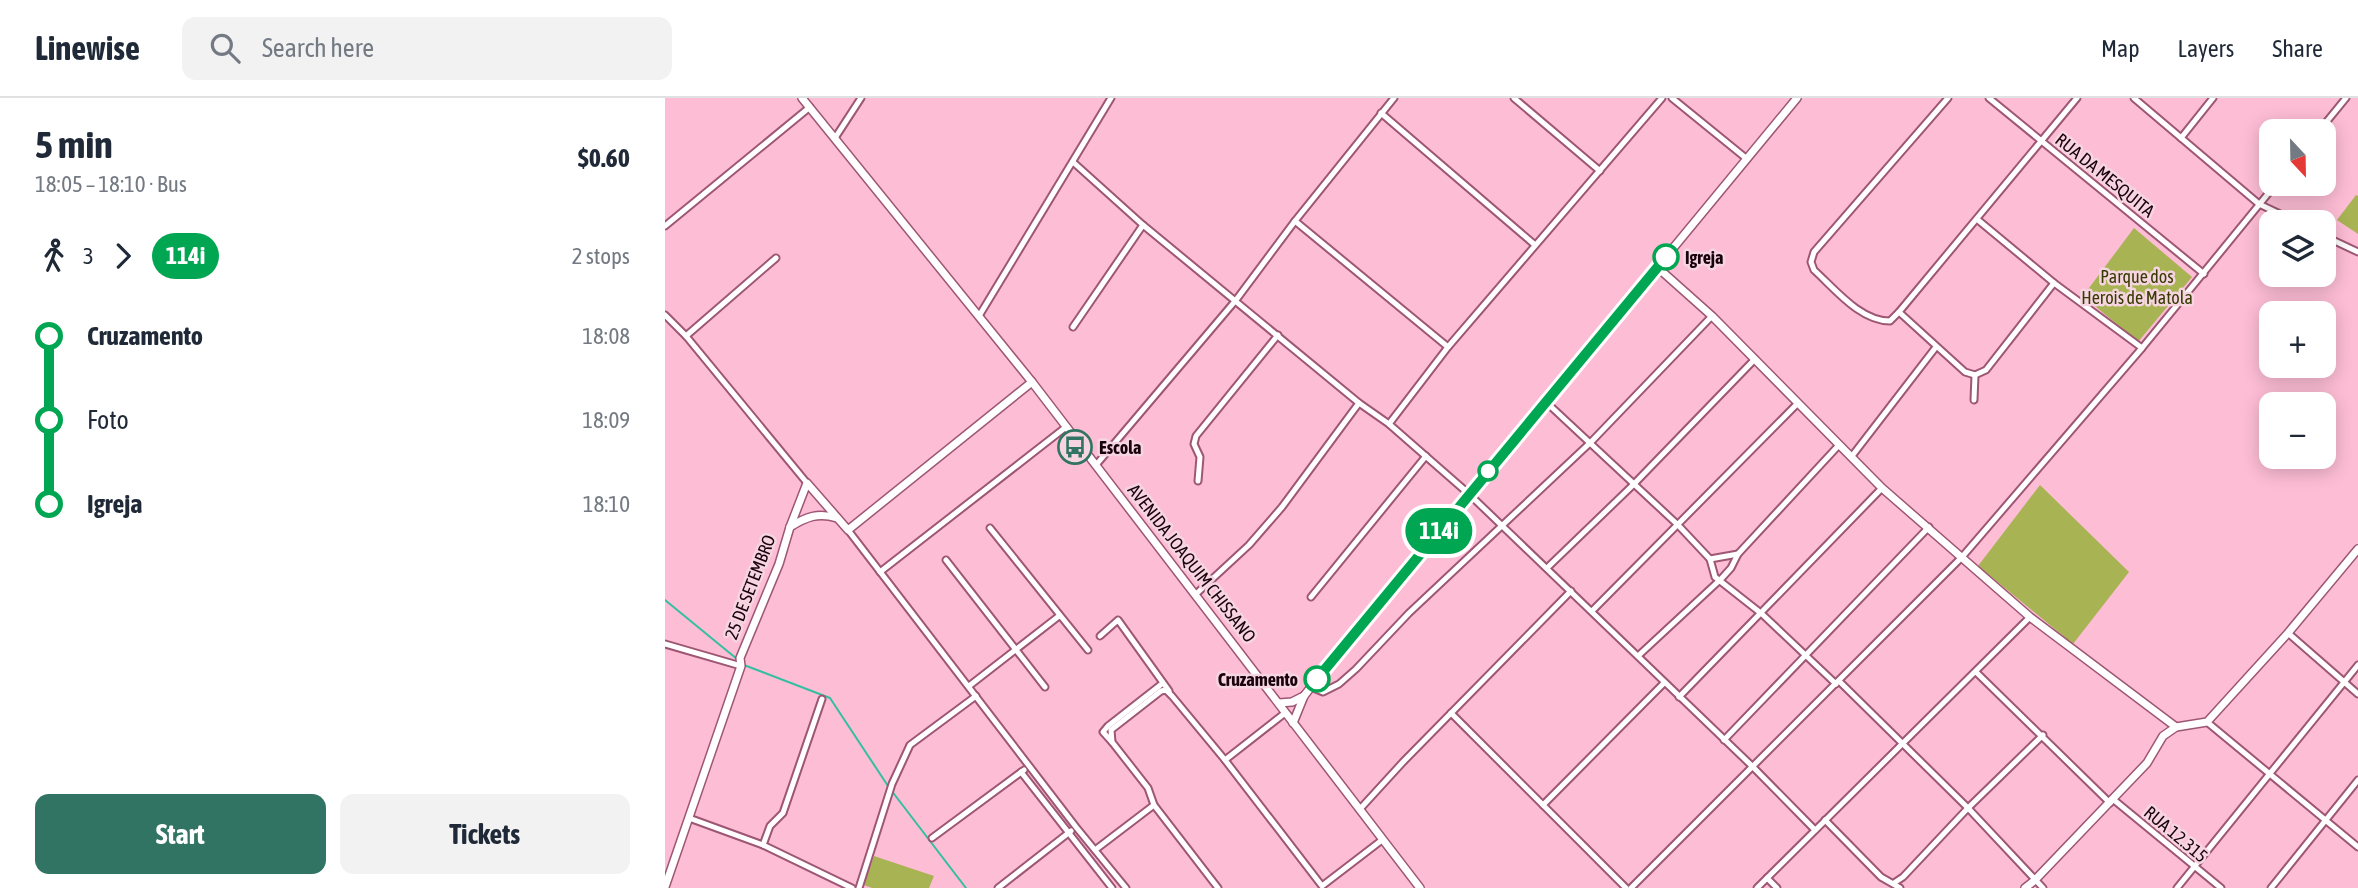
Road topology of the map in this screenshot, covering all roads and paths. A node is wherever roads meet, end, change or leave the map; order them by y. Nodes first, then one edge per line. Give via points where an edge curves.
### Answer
1 (802, 98) edge
2 (860, 98) edge
3 (1111, 98) edge
4 (1394, 98) edge
5 (1514, 98) edge
6 (1662, 98) edge
7 (1672, 98) edge
8 (1797, 98) edge
9 (1948, 98) edge
10 (1989, 98) edge
11 (2077, 98) edge
12 (2134, 98) edge
13 (2213, 98) edge
14 (2346, 98) edge
15 (810, 107) junction
16 (1381, 113) junction
17 (2329, 119) edge
18 (835, 138) junction
19 (2181, 138) junction
20 (2041, 141) junction
21 (1747, 159) junction
22 (1073, 162) junction
23 (1600, 171) junction
24 (2266, 196) edge
25 (2259, 204) junction
26 (2272, 210) edge
27 (1977, 220) junction
28 (1295, 221) junction
29 (1143, 225) junction
30 (665, 226) edge
31 (2336, 242) edge
32 (1535, 244) junction
33 (2358, 252) edge
34 (776, 258) dead end
35 (1657, 267) junction
36 (2204, 274) junction
37 (2054, 284) junction
38 (1237, 300) junction
39 (1899, 312) junction
40 (665, 315) edge
41 (979, 316) junction
42 (1712, 316) junction
43 (1073, 327) dead end
44 (1278, 335) junction
45 (686, 336) junction
46 (1448, 347) junction
47 (1936, 347) junction
48 (2142, 348) junction
49 (1755, 359) junction
50 (1975, 375) junction
51 (1032, 382) junction
52 (1974, 400) dead end
53 (1546, 402) junction
54 (1359, 403) junction
55 (1798, 403) junction
56 (1389, 424) junction
57 (1066, 427) junction
58 (1591, 442) junction
59 (1839, 445) junction
60 (1426, 456) junction
61 (1852, 456) junction
62 (1095, 464) junction
63 (1198, 481) dead end
64 (807, 483) junction
65 (1633, 485) junction
66 (1882, 488) junction
67 (1469, 494) junction
68 (838, 518) junction
69 (1678, 525) junction
70 (790, 527) junction
71 (1503, 527) junction
72 (1929, 527) junction
73 (990, 528) dead end
74 (848, 530) junction
75 (2358, 549) edge
76 (1738, 554) junction
77 (1962, 557) junction
78 (1710, 559) junction
79 (946, 560) dead end
80 (1547, 568) junction
81 (880, 572) junction
82 (1721, 579) junction
83 (1571, 591) junction
84 (1196, 594) junction
85 (1311, 597) dead end
86 (1592, 611) junction
87 (1762, 614) junction
88 (1059, 616) junction
89 (2030, 617) junction
90 (2288, 633) junction
91 (1100, 636) dead end
92 (665, 644) edge
93 (1015, 649) junction
94 (1088, 650) dead end
95 (1807, 655) junction
96 (1638, 656) junction
97 (741, 662) junction
98 (2358, 665) edge
99 (1976, 672) junction
100 (1163, 682) junction
101 (1838, 682) junction
102 (2343, 682) junction
103 (1664, 683) junction
104 (1313, 685) junction
105 (969, 686) junction
106 (1045, 687) dead end
107 (2358, 694) edge
108 (976, 696) junction
109 (1172, 696) junction
110 (1304, 696) junction
111 (1679, 697) junction
112 (822, 699) dead end
113 (1279, 703) junction
114 (1285, 713) junction
115 (1451, 713) junction
116 (2207, 722) junction
117 (1293, 723) junction
118 (2176, 727) junction
119 (2043, 735) junction
120 (1724, 740) junction
121 (1112, 742) junction
122 (1904, 745) junction
123 (1225, 760) junction
124 (1030, 766) junction
125 (1752, 766) junction
126 (1021, 772) junction
127 (2269, 774) junction
128 (2358, 780) edge
129 (2112, 801) junction
130 (1154, 805) junction
131 (1543, 805) junction
132 (1968, 808) junction
133 (1360, 809) junction
134 (688, 818) junction
135 (2325, 819) junction
136 (1825, 820) junction
137 (1076, 827) junction
138 (1815, 830) junction
139 (1068, 833) junction
140 (932, 838) dead end
141 (1382, 840) junction
142 (763, 845) junction
143 (2358, 847) edge
144 (1095, 850) junction
145 (2194, 867) junction
146 (1767, 878) junction
147 (2034, 881) junction
148 (1894, 883) junction
149 (665, 887) edge
150 (1124, 887) edge
151 (852, 888) edge
152 (859, 888) edge
153 (999, 888) edge
154 (1112, 888) edge
155 (1218, 888) edge
156 (1419, 888) edge
157 (1626, 888) edge
158 (1632, 888) edge
159 (1757, 888) edge
160 (1777, 888) edge
161 (1900, 888) edge
162 (2025, 888) edge
163 (2042, 888) edge
164 (2177, 888) edge
165 (2221, 888) edge
166 (2270, 888) edge

1 - 15 street, AVENIDA JOAQUIM CHISSANO
2 - 18 street
3 - 22 street
4 - 16 street
5 - 23 street
6 - 23 street
7 - 21 street
8 - 21 street
9 - 39 street via 1814,252 1811,262 1814,270 1867,317 1890,321
10 - 20 street, RUA DA MESQUITA
11 - 20 street
12 - 19 street
13 - 19 street
14 - 17 street
15 - 18 street, AVENIDA JOAQUIM CHISSANO
15 - 30 street
16 - 28 street
16 - 32 street
18 - 41 street, AVENIDA JOAQUIM CHISSANO
19 - 25 street
20 - 27 street
20 - 36 street, RUA DA MESQUITA
21 - 35 street
22 - 29 street
22 - 41 street
23 - 32 street
24 - 25 street
25 - 26 street
25 - 36 street
27 - 37 street
27 - 39 street
28 - 38 street
28 - 46 street
29 - 38 street
29 - 43 street
31 - 33 street
32 - 46 street
34 - 45 street
35 - 42 street
35 - 53 street
36 - 48 street
37 - 48 street
37 - 50 street via 1986,370
38 - 44 street
38 - 62 street
39 - 47 street
40 - 45 street
41 - 51 street, AVENIDA JOAQUIM CHISSANO
42 - 49 street
42 - 58 street
44 - 54 street
44 - 63 street via 1196,436
45 - 64 street
46 - 56 street
47 - 50 street
47 - 61 street
48 - 77 street
49 - 55 street
49 - 65 street
50 - 52 street
51 - 57 street, AVENIDA JOAQUIM CHISSANO
51 - 74 street
53 - 58 street
53 - 67 street
54 - 56 street
54 - 84 street via 1282,507
55 - 59 street
55 - 69 street
56 - 60 street
57 - 62 street, AVENIDA JOAQUIM CHISSANO
57 - 81 street
58 - 65 street
58 - 71 street
59 - 61 street
59 - 76 street
60 - 67 street
60 - 85 street
61 - 66 street
62 - 84 street, AVENIDA JOAQUIM CHISSANO
64 - 68 street
64 - 70 street, 25 DE SETEMBRO
65 - 69 street
65 - 80 street
66 - 72 street
66 - 87 street
67 - 71 street
67 - 104 street
68 - 70 street via 813,515
68 - 74 street
69 - 78 street
69 - 86 street
70 - 97 street, 25 DE SETEMBRO
71 - 80 street
71 - 104 street via 1339,684 1323,692
72 - 77 street
72 - 95 street
73 - 88 street
74 - 81 street
75 - 90 street
76 - 78 street
76 - 82 street
77 - 89 street
77 - 101 street
78 - 82 street via 1712,572
79 - 93 street
80 - 83 street
81 - 105 street
82 - 87 street
82 - 96 street
83 - 86 street
83 - 115 street
84 - 113 street, AVENIDA JOAQUIM CHISSANO
86 - 96 street
87 - 95 street
87 - 111 street
88 - 93 street
88 - 94 street
89 - 99 street
89 - 118 street
90 - 102 street
90 - 116 street
91 - 100 street via 1118,620
92 - 97 street
93 - 105 street
93 - 106 street
95 - 101 street
95 - 120 street
96 - 103 street
97 - 134 street, 25 DE SETEMBRO
98 - 102 street
99 - 119 street, RUA 12.315
99 - 122 street
100 - 109 street
100 - 121 street via 1108,726 1103,732
101 - 122 street
101 - 125 street
102 - 107 street
102 - 127 street
103 - 111 street
103 - 131 street
104 - 110 street
105 - 108 street
108 - 124 street
108 - 152 street via 910,745 892,784
109 - 121 street via 1166,690 1156,693 1111,730
109 - 123 street
110 - 113 street
110 - 117 street
111 - 120 street
112 - 142 street via 783,813
113 - 114 street, AVENIDA JOAQUIM CHISSANO
114 - 117 street, AVENIDA JOAQUIM CHISSANO
114 - 123 street
115 - 131 street
115 - 133 street
116 - 118 street
116 - 127 street
117 - 133 street, AVENIDA JOAQUIM CHISSANO
118 - 129 street via 2163,736 2147,763
119 - 129 street, RUA 12.315
119 - 132 street
120 - 125 street
121 - 130 street via 1148,788
122 - 132 street
122 - 136 street
123 - 141 street via 1322,886
124 - 126 street
124 - 137 street
125 - 138 street
125 - 158 street
126 - 139 street
126 - 140 street
127 - 135 street
127 - 145 street
128 - 135 street
129 - 145 street, RUA 12.315
129 - 147 street
130 - 144 street
130 - 155 street
131 - 157 street
132 - 147 street
132 - 148 street
133 - 141 street, AVENIDA JOAQUIM CHISSANO
134 - 142 street
134 - 149 street, 25 DE SETEMBRO
135 - 143 street
135 - 166 street
136 - 138 street
136 - 148 street via 1881,877
137 - 139 street
137 - 144 street
138 - 146 street
139 - 153 street
139 - 154 street
141 - 156 street, AVENIDA JOAQUIM CHISSANO
142 - 151 street
144 - 150 street
145 - 164 street
145 - 165 street, RUA 12.315
146 - 159 street
146 - 160 street
147 - 162 street
147 - 163 street
148 - 161 street

